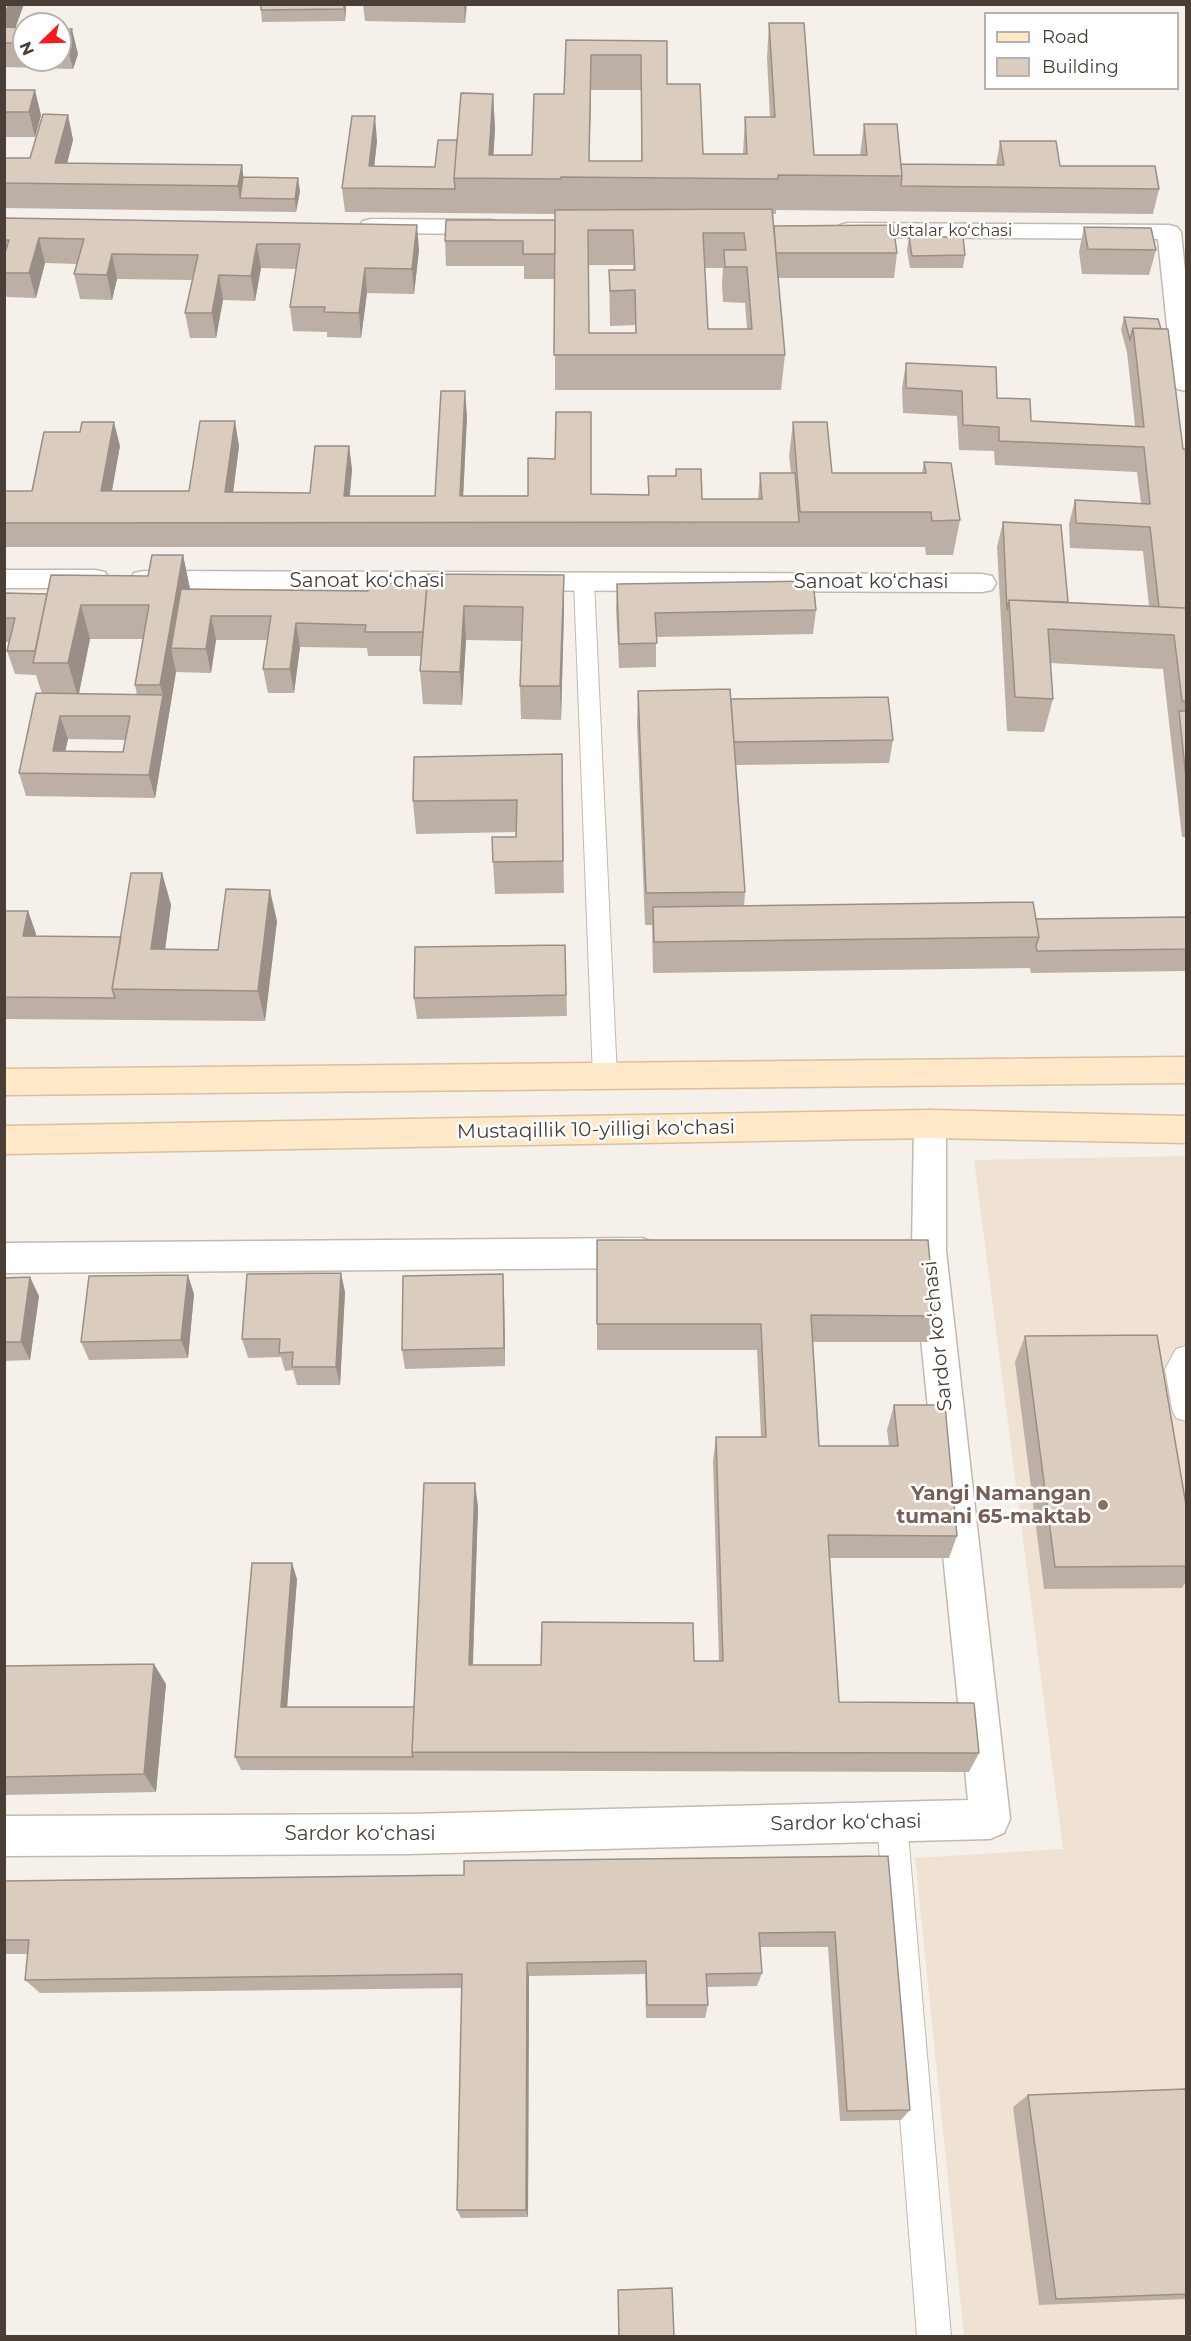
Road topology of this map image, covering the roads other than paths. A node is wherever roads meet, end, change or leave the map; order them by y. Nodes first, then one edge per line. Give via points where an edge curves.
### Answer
1 (349, 226) edge
2 (515, 227) edge
3 (824, 230) edge
4 (1186, 383) edge
5 (4, 579) edge
6 (584, 582) junction
7 (982, 583) dead end
8 (1186, 1070) edge
9 (605, 1077) junction
10 (4, 1082) edge
11 (930, 1124) junction
12 (1186, 1130) edge
13 (4, 1140) edge
14 (669, 1253) edge
15 (4, 1258) edge
16 (1186, 1358) edge
17 (1186, 1409) edge
18 (892, 1821) junction
19 (4, 1836) edge
20 (934, 2337) edge

1 - 2 street
3 - 4 street, Ustalar koʻchasi via 1169,232
5 - 6 street, Sanoat koʻchasi
6 - 7 street, Sanoat koʻchasi
6 - 9 lane
8 - 9 main road
9 - 10 main road
11 - 12 main road, Mustaqillik 10-yilligi ko'chasi
11 - 13 main road, Mustaqillik 10-yilligi ko'chasi
11 - 18 street, Sardor koʻchasi via 912,1251 990,1819
14 - 15 street
16 - 17 lane via 1179,1369
18 - 19 street, Sardor koʻchasi via 409,1834
18 - 20 lane

